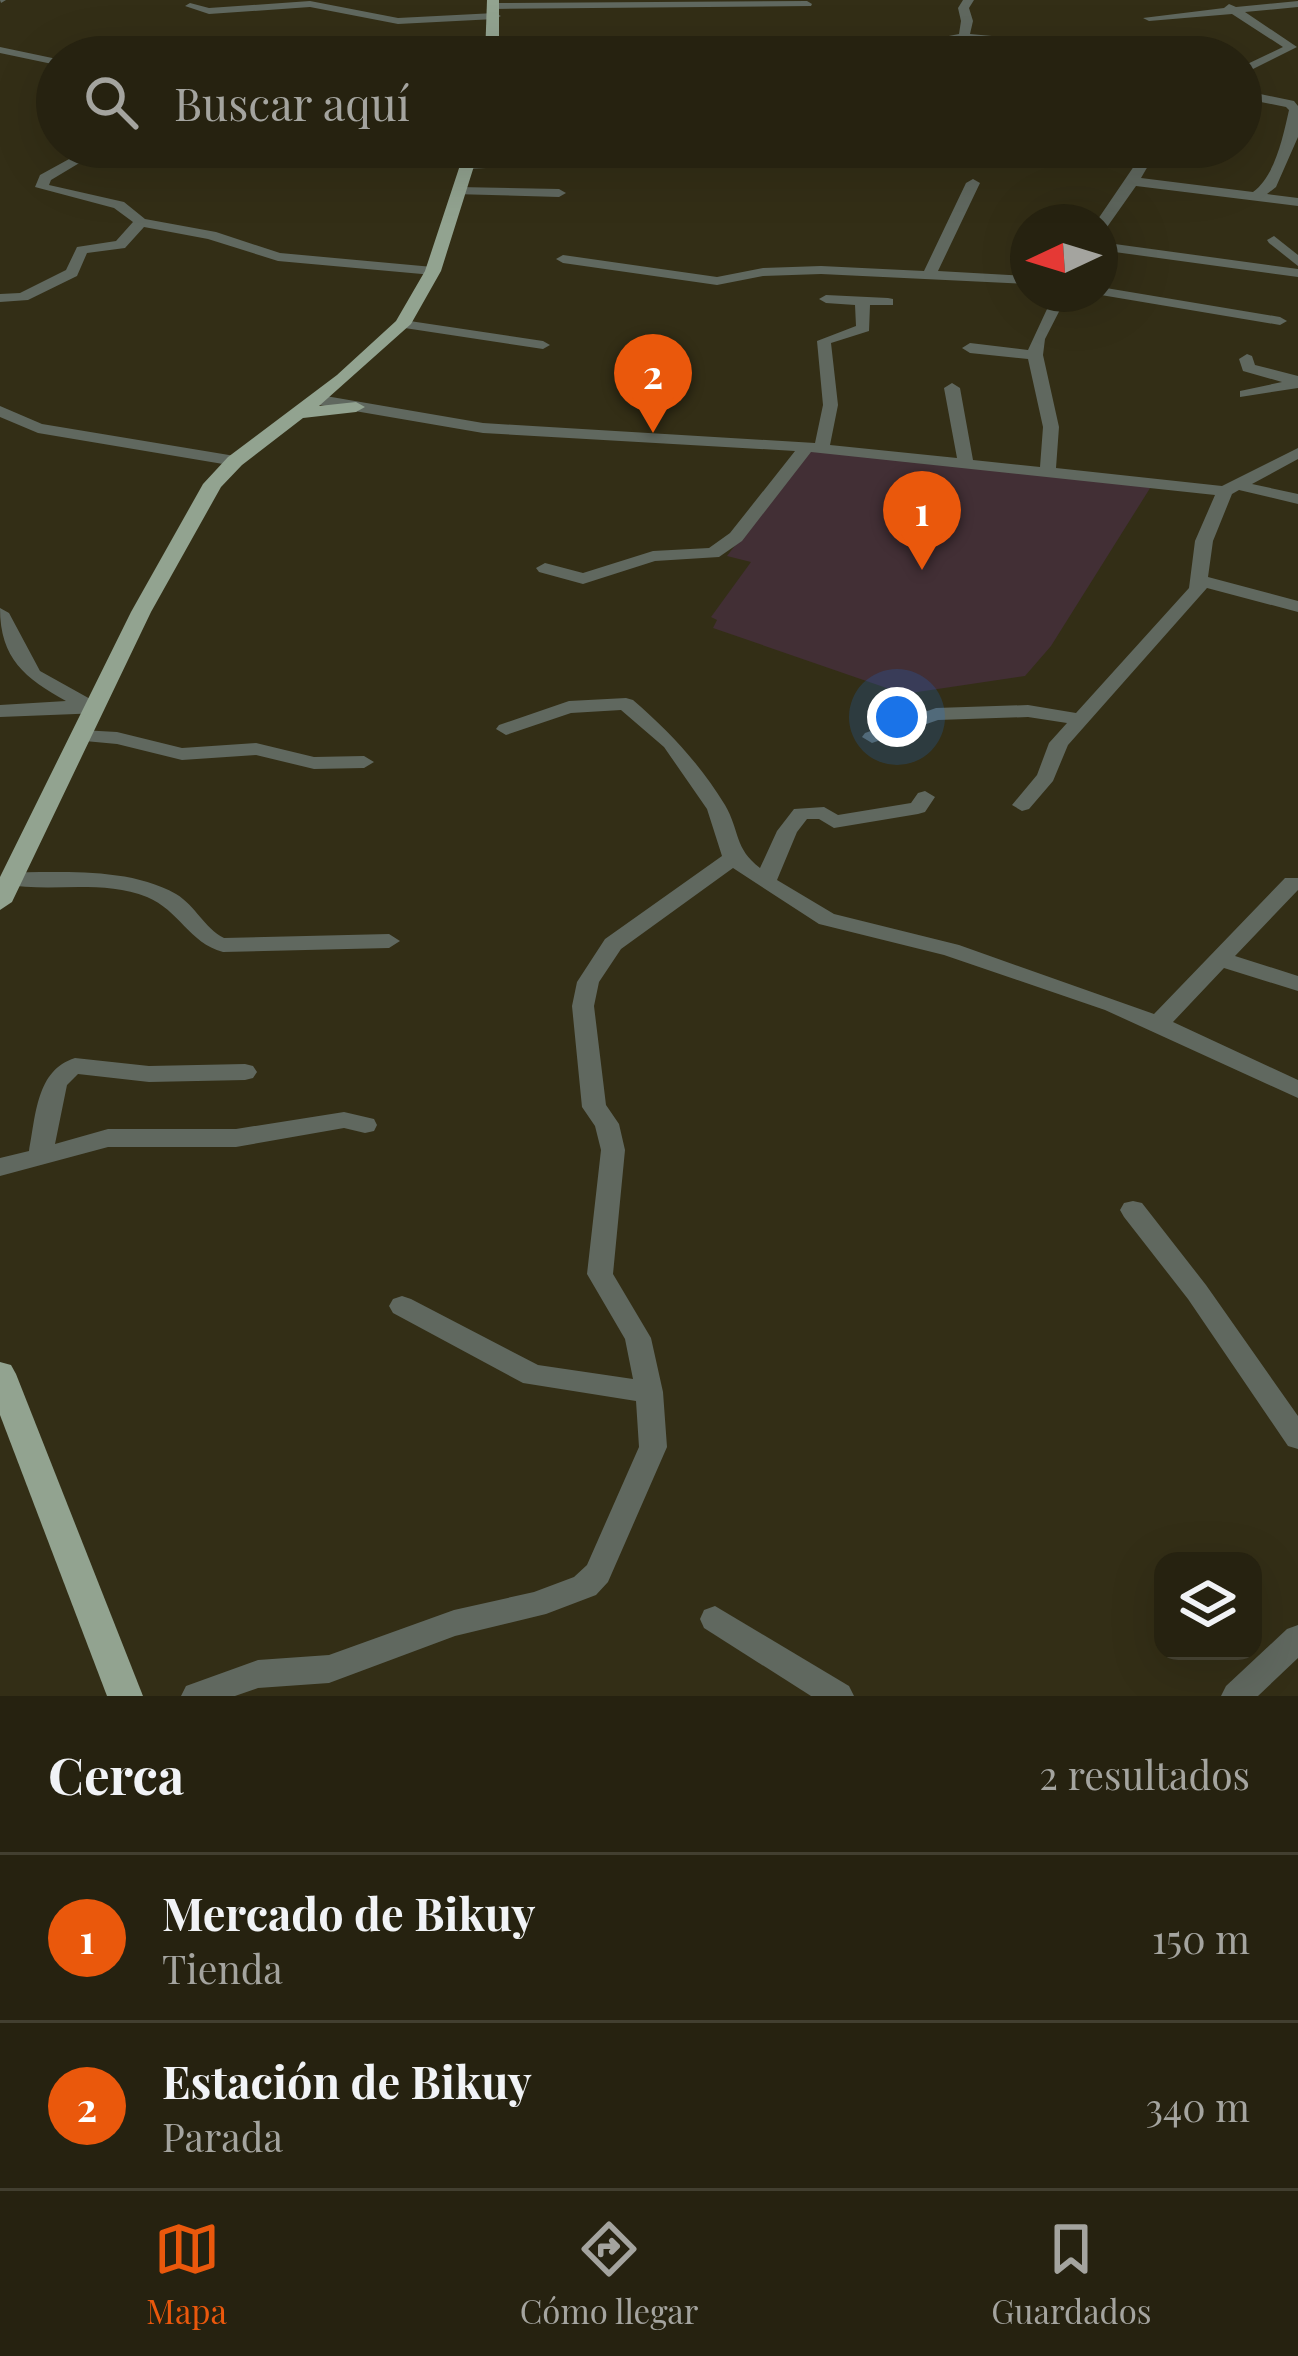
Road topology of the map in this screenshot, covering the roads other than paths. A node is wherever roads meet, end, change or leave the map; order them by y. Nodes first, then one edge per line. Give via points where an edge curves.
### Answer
1 (969, 0) edge
2 (1219, 0) edge
3 (807, 4) dead end
4 (1298, 4) edge
5 (190, 6) dead end
6 (494, 7) edge
7 (1234, 10) junction
8 (1149, 18) dead end
9 (964, 36) edge
10 (0, 50) edge
11 (36, 58) edge
12 (1262, 61) edge
13 (1262, 98) edge
14 (1294, 134) edge
15 (63, 168) edge
16 (466, 168) edge
17 (1142, 168) edge
18 (1130, 181) junction
19 (973, 183) dead end
20 (458, 191) junction
21 (559, 193) dead end
22 (1259, 194) junction
23 (1298, 202) edge
24 (1115, 204) edge
25 (141, 222) junction
26 (1274, 240) dead end
27 (1118, 248) edge
28 (563, 259) dead end
29 (1296, 268) edge
30 (433, 271) junction
31 (895, 273) junction
32 (929, 274) junction
33 (1010, 279) edge
34 (1118, 294) edge
35 (0, 298) edge
36 (826, 299) dead end
37 (862, 301) junction
38 (1052, 312) edge
39 (1280, 322) dead end
40 (403, 323) junction
41 (543, 345) dead end
42 (970, 348) dead end
43 (1035, 355) junction
44 (1247, 359) dead end
45 (343, 379) junction
46 (1298, 382) edge
47 (952, 388) dead end
48 (1246, 394) dead end
49 (317, 397) junction
50 (360, 407) junction
51 (0, 411) edge
52 (292, 415) junction
53 (814, 447) junction
54 (1298, 453) edge
55 (235, 460) junction
56 (966, 464) junction
57 (1048, 471) junction
58 (1233, 488) junction
59 (1298, 499) edge
60 (545, 568) dead end
61 (1203, 581) junction
62 (1298, 607) edge
63 (0, 613) edge
64 (90, 707) junction
65 (0, 711) edge
66 (1080, 719) junction
67 (506, 729) dead end
68 (81, 736) junction
69 (872, 737) dead end
70 (364, 762) dead end
71 (925, 797) dead end
72 (1022, 805) dead end
73 (734, 858) junction
74 (11, 879) junction
75 (765, 882) junction
76 (1293, 883) dead end
77 (0, 902) edge
78 (389, 941) dead end
79 (1217, 958) junction
80 (1298, 984) edge
81 (1159, 1022) junction
82 (245, 1072) dead end
83 (1298, 1090) edge
84 (365, 1125) dead end
85 (40, 1155) junction
86 (0, 1167) edge
87 (1132, 1210) dead end
88 (402, 1306) dead end
89 (0, 1374) edge
90 (650, 1392) junction
91 (1298, 1438) edge
92 (715, 1619) dead end
93 (1298, 1638) edge
94 (125, 1696) edge
95 (197, 1696) edge
96 (838, 1696) edge
97 (1237, 1696) edge

1 - 9 street
2 - 7 street
3 - 6 street
4 - 7 street
5 - 6 street via 310,4 398,21
7 - 8 street
7 - 12 street via 1291,47
10 - 11 street
13 - 14 street via 1290,104
14 - 22 street
15 - 25 street via 42,187 119,205
16 - 20 main road
17 - 18 street
18 - 22 street
18 - 24 street
19 - 32 street
20 - 21 street
20 - 30 main road
22 - 23 street
25 - 30 street via 304,262
25 - 35 street via 120,245 82,250 72,273 23,297
26 - 29 street
27 - 29 street
28 - 31 street via 717,281 780,271
30 - 40 main road
31 - 32 street
31 - 37 street via 887,308
32 - 33 street
34 - 39 street
36 - 37 street
37 - 53 street via 864,328 824,341 834,416
38 - 43 street
40 - 41 street
40 - 45 main road
42 - 43 street
43 - 57 street via 1051,427
44 - 46 street via 1248,368
45 - 49 main road
45 - 50 main road
46 - 48 street
47 - 56 street
49 - 50 street
49 - 52 main road
50 - 52 main road
50 - 53 street via 496,429
51 - 55 street via 42,429
52 - 55 main road
53 - 56 street
53 - 60 street via 713,554 652,556 583,579
54 - 58 street
55 - 64 main road via 213,484
56 - 57 street
57 - 58 street
58 - 59 street
58 - 61 street via 1204,541
61 - 62 street
61 - 66 street
63 - 64 street via 32,674
64 - 65 street
64 - 68 main road
66 - 69 street via 1028,711 937,715
66 - 72 street
67 - 73 street via 569,706 626,704 671,743 717,809
68 - 70 street via 182,754 256,749 314,763
68 - 74 main road
71 - 75 street via 918,808 834,821 824,812 801,813
73 - 75 street
73 - 90 street via 613,944 583,1006 594,1107 613,1150 600,1274 638,1338
74 - 77 main road
74 - 78 street via 94,880 168,898 207,942 223,945
75 - 81 street via 827,919 951,950
76 - 79 street
79 - 80 street
79 - 81 street
81 - 83 street
82 - 85 street via 75,1066 55,1084
84 - 85 street via 344,1120 236,1138 108,1138
85 - 86 street
87 - 91 street
88 - 90 street via 533,1375
89 - 94 main road
90 - 95 street via 653,1447 607,1557 585,1586 329,1669 258,1674
92 - 96 street
93 - 97 street

